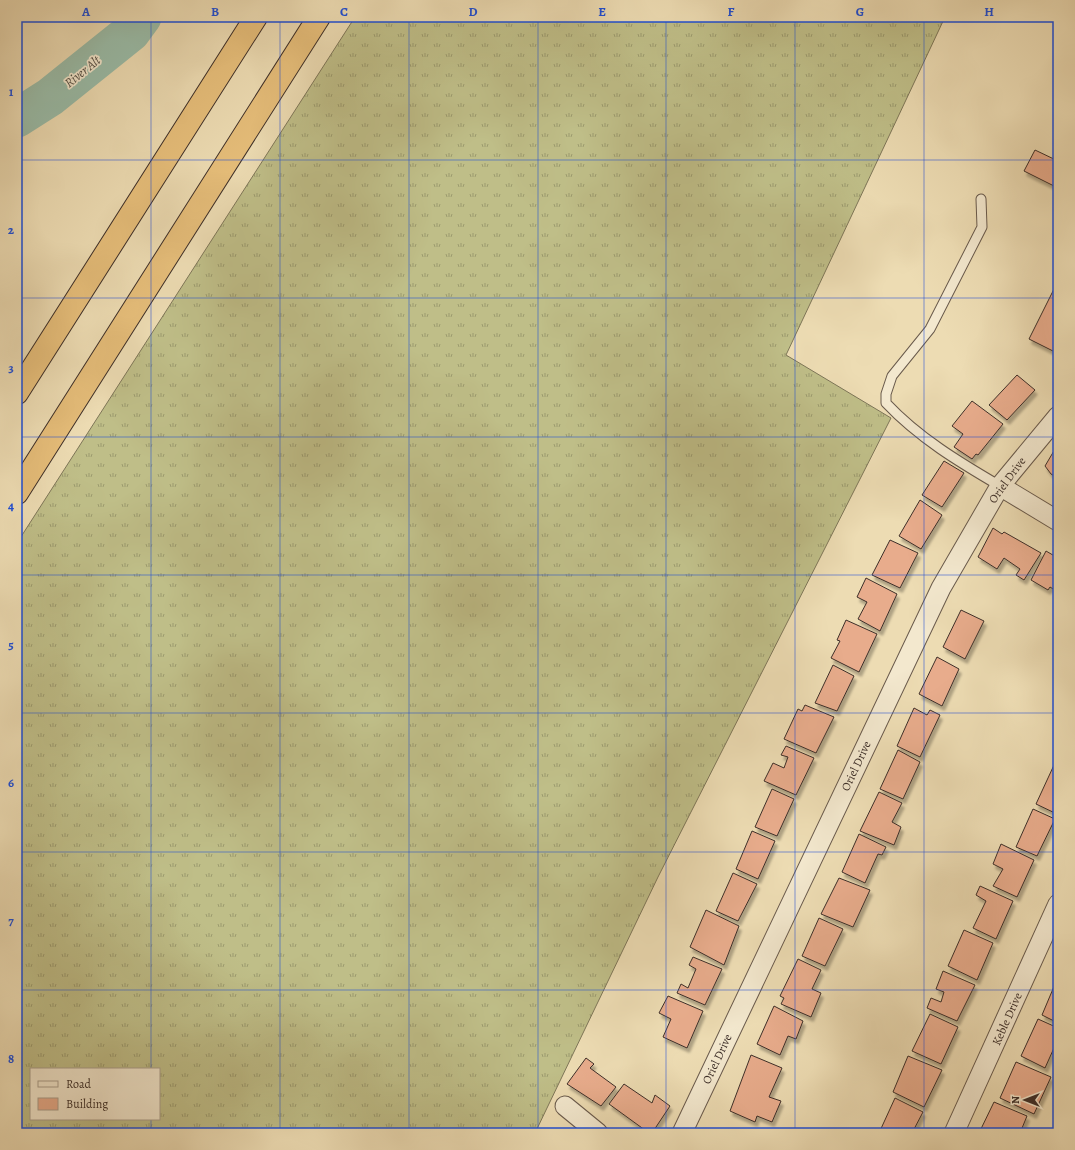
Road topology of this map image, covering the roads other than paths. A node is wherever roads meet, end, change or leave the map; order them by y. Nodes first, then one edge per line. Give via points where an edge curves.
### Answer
1 (256, 17) edge
2 (319, 17) edge
3 (981, 199) dead end
4 (17, 393) edge
5 (1058, 416) edge
6 (1000, 486) junction
7 (17, 493) edge
8 (1058, 521) edge
9 (1058, 904) edge
10 (565, 1106) dead end
11 (598, 1133) edge
12 (682, 1133) edge
13 (954, 1133) edge

1 - 4 highway
2 - 7 highway
3 - 6 lane via 982,227 930,329 892,376 886,403 900,418 950,457
5 - 6 street, Oriel Drive
6 - 8 street
6 - 12 street, Oriel Drive via 940,588
9 - 13 street, Keble Drive
10 - 11 street

